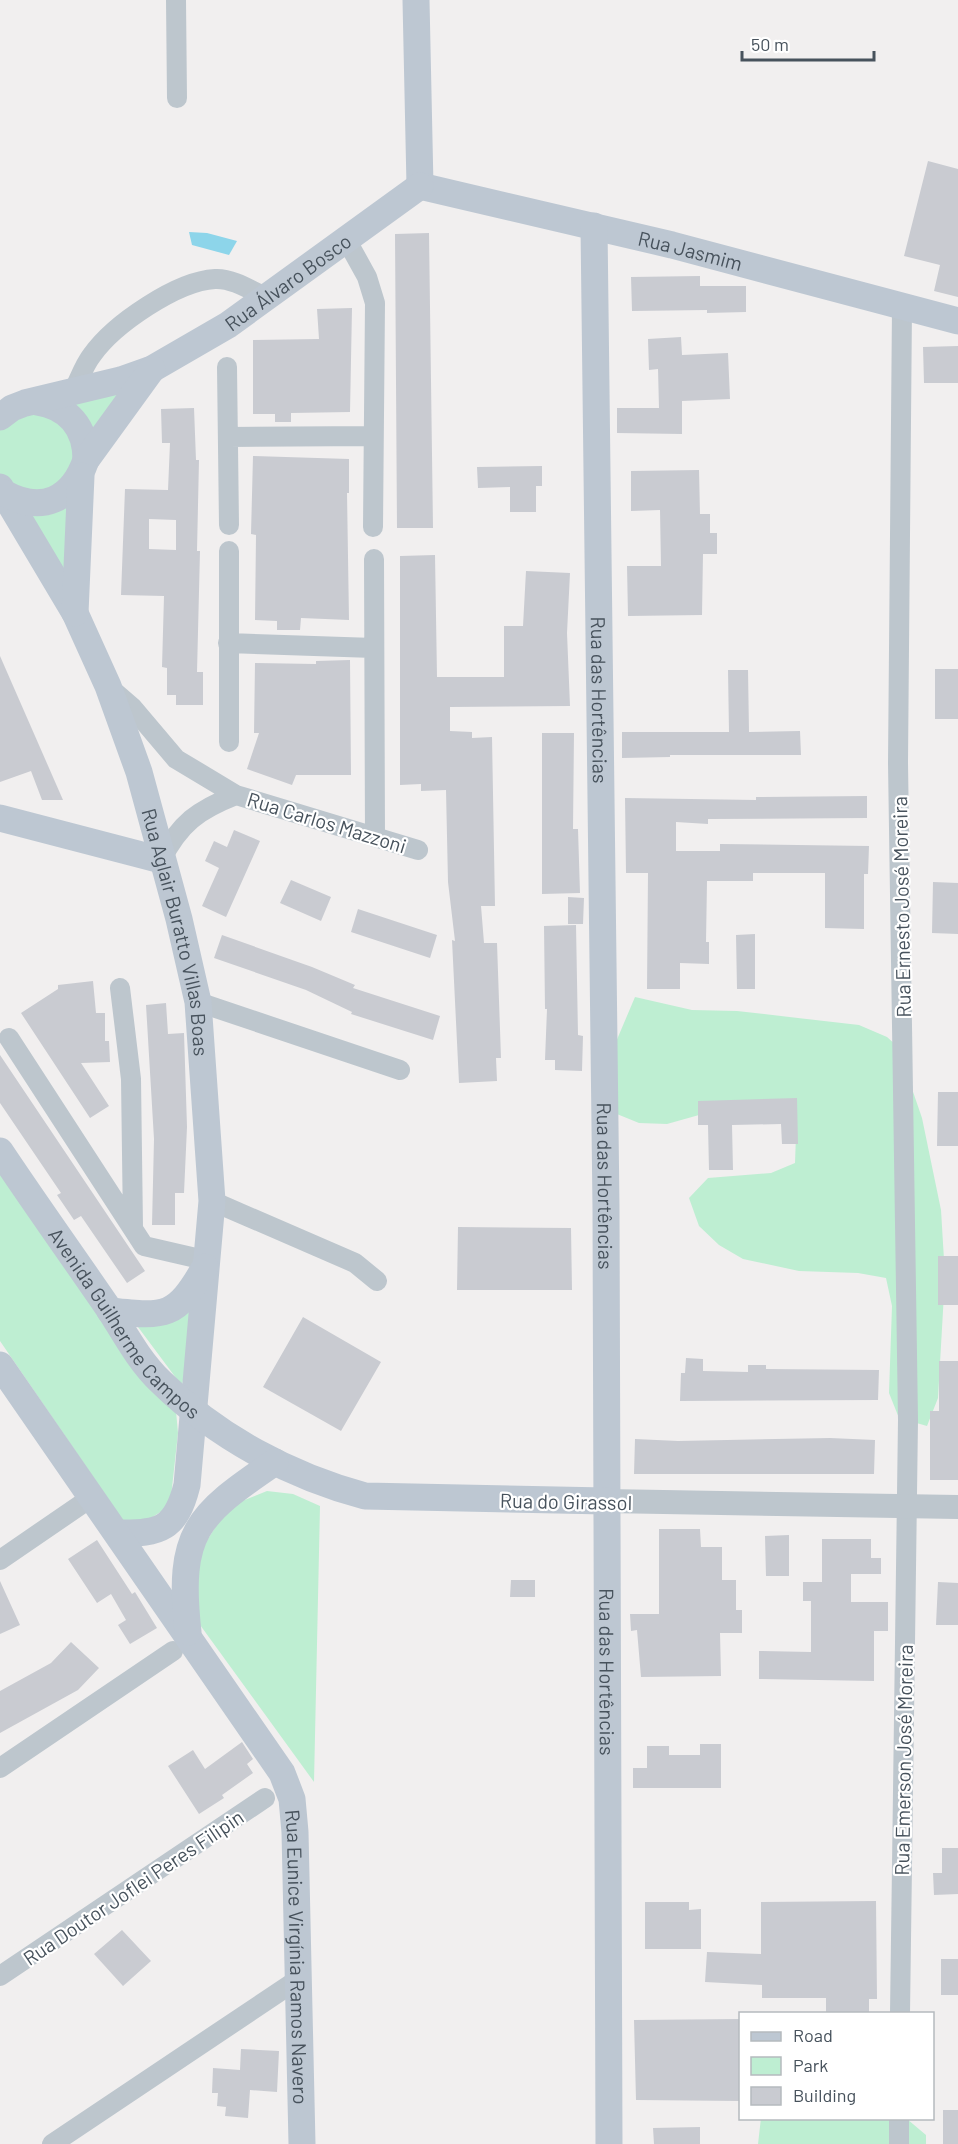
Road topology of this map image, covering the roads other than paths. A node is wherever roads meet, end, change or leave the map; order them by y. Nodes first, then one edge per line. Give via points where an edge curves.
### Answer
1 (176, 0) edge
2 (416, 0) edge
3 (177, 98) dead end
4 (420, 186) junction
5 (594, 226) junction
6 (346, 239) junction
7 (267, 298) junction
8 (902, 307) junction
9 (958, 321) edge
10 (228, 367) dead end
11 (152, 369) junction
12 (73, 392) junction
13 (0, 393) edge
14 (31, 403) junction
15 (0, 417) edge
16 (374, 436) junction
17 (229, 437) junction
18 (83, 468) junction
19 (2, 490) edge
20 (229, 525) dead end
21 (373, 527) dead end
22 (229, 551) dead end
23 (374, 559) dead end
24 (75, 613) junction
25 (228, 643) junction
26 (374, 648) junction
27 (108, 686) junction
28 (229, 742) dead end
29 (236, 795) junction
30 (0, 818) edge
31 (375, 837) junction
32 (418, 850) dead end
33 (161, 860) junction
34 (120, 988) dead end
35 (198, 1002) junction
36 (9, 1038) dead end
37 (400, 1070) dead end
38 (0, 1152) edge
39 (212, 1201) junction
40 (133, 1228) junction
41 (209, 1261) junction
42 (377, 1281) dead end
43 (110, 1311) junction
44 (0, 1365) edge
45 (194, 1412) junction
46 (275, 1462) junction
47 (92, 1497) junction
48 (606, 1501) junction
49 (905, 1507) junction
50 (958, 1507) edge
51 (118, 1533) junction
52 (0, 1560) edge
53 (181, 1644) junction
54 (0, 1768) edge
55 (265, 1798) dead end
56 (0, 1976) edge
57 (297, 1980) junction
58 (900, 2012) edge
59 (899, 2120) edge
60 (52, 2144) edge
61 (302, 2144) edge
62 (609, 2144) edge
63 (899, 2144) edge

1 - 3 street
2 - 4 main road
4 - 5 main road, Rua Jasmim
4 - 6 main road, Rua Álvaro Bosco
5 - 8 main road, Rua Jasmim
5 - 48 main road, Rua das Hortências
6 - 7 main road, Rua Álvaro Bosco
6 - 16 street via 367,277 375,303
7 - 11 main road, Rua Álvaro Bosco
7 - 12 street via 216,279 156,300 102,342 90,356
8 - 9 main road, Rua Jasmim
8 - 49 street, Rua Ernesto José Moreira via 898,763 908,1315
10 - 17 street
11 - 12 main road, Rua Álvaro Bosco
11 - 18 main road, Rua Álvaro Bosco
12 - 14 main road, Rua Álvaro Bosco
13 - 14 main road
14 - 15 main road, Rua Álvaro Bosco via 12,408
14 - 18 main road via 64,411 74,420 82,432
16 - 17 street
16 - 21 street
17 - 20 street
18 - 19 main road, Rua Álvaro Bosco via 72,488 46,502 24,502
18 - 24 main road
19 - 24 main road, Rua Aglair Buratto Villas Boas
22 - 25 street
23 - 26 street
24 - 27 main road, Rua Aglair Buratto Villas Boas
25 - 26 street
25 - 28 street
26 - 31 street
27 - 29 street, Rua Carlos Mazzoni via 176,759
27 - 33 main road, Rua Aglair Buratto Villas Boas via 139,772
29 - 31 street, Rua Carlos Mazzoni
29 - 33 street, Rua Carlos Mazzoni via 189,820 173,837
30 - 33 main road
31 - 32 street, Rua Carlos Mazzoni
33 - 35 main road, Rua Aglair Buratto Villas Boas
34 - 40 street via 131,1079
35 - 37 street
35 - 39 main road, Rua Aglair Buratto Villas Boas
36 - 40 street
38 - 43 main road, Avenida Guilherme Campos
39 - 41 main road, Rua Aglair Buratto Villas Boas
39 - 42 street via 355,1263
40 - 41 street via 144,1246
41 - 43 main road via 190,1294 177,1307 162,1313
41 - 45 main road, Rua Aglair Buratto Villas Boas
43 - 45 main road, Avenida Guilherme Campos via 159,1381
44 - 47 main road
45 - 46 main road, Rua do Girassol
45 - 51 main road, Avenida Guilherme Campos via 183,1504 163,1527 148,1534
46 - 48 main road, Rua do Girassol via 344,1490 379,1498
46 - 53 main road via 229,1493 198,1527 190,1544 186,1570
47 - 51 main road
47 - 52 street
48 - 49 street, Rua do Girassol
48 - 62 main road, Rua das Hortências
49 - 50 street, Rua do Girassol
49 - 58 street, Rua Emerson José Moreira
51 - 53 main road
53 - 54 street
53 - 57 main road, Rua Eunice Virgínia Ramos Navero via 282,1773 292,1799
55 - 56 street, Rua Doutor Joflei Peres Filipin
57 - 60 street
57 - 61 main road, Rua Eunice Virgínia Ramos Navero
59 - 63 street

